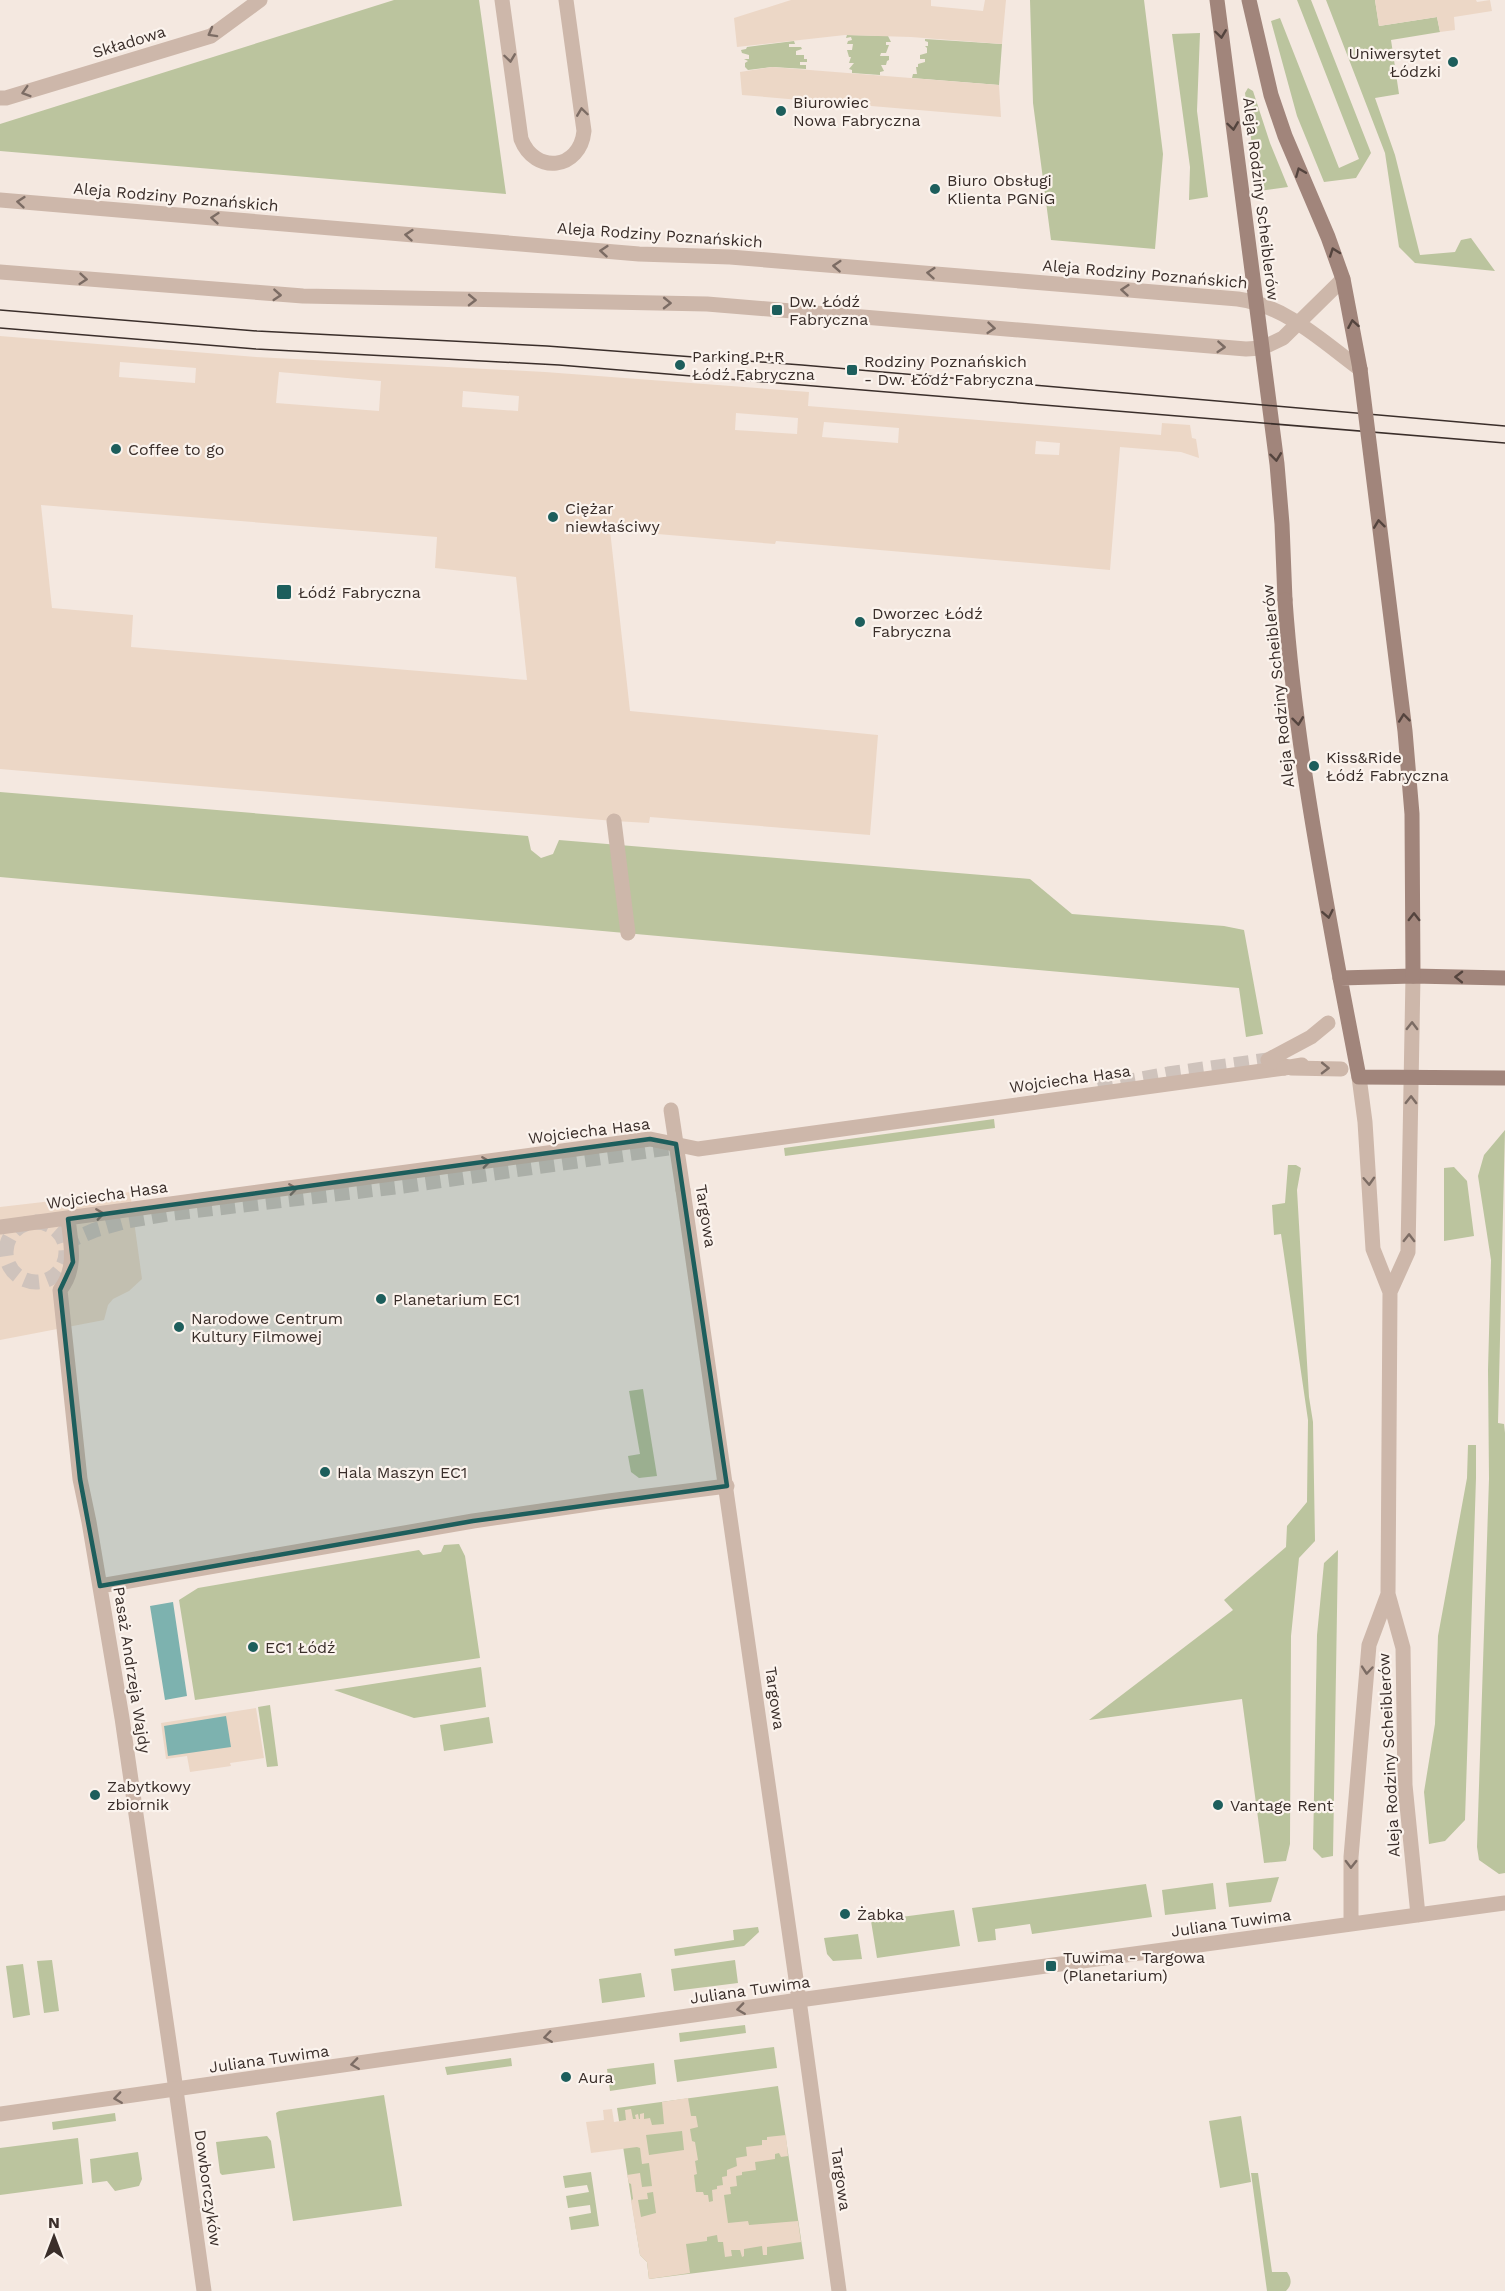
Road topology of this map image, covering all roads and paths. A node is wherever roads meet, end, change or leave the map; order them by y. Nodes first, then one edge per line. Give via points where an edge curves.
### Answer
1 (260, 0) edge
2 (502, 0) edge
3 (566, 0) edge
4 (1217, 0) edge
5 (1249, 0) edge
6 (0, 98) edge
7 (0, 200) edge
8 (0, 272) edge
9 (1343, 279) junction
10 (1256, 301) junction
11 (1299, 324) junction
12 (1262, 348) junction
13 (1360, 369) junction
14 (615, 821) dead end
15 (628, 933) dead end
16 (1413, 976) junction
17 (1340, 978) junction
18 (1505, 978) edge
19 (1328, 1023) dead end
20 (1302, 1065) dead end
21 (1341, 1069) dead end
22 (1359, 1077) junction
23 (1411, 1077) junction
24 (1505, 1078) edge
25 (671, 1110) dead end
26 (676, 1144) junction
27 (68, 1219) junction
28 (0, 1227) edge
29 (1390, 1293) junction
30 (727, 1486) junction
31 (100, 1586) junction
32 (1388, 1594) junction
33 (1505, 1903) edge
34 (1418, 1915) junction
35 (1351, 1924) junction
36 (799, 2000) junction
37 (176, 2090) junction
38 (0, 2114) edge
39 (204, 2291) edge
40 (839, 2291) edge

1 -> 6 street, Składowa via 211,36
2 -> 3 street via 521,139 533,158 557,164 578,152 584,131
4 -> 10 main road, Aleja Rodziny Scheiblerów
9 -> 5 main road, Aleja Rodziny Scheiblerów via 1275,105
10 -> 7 street, Aleja Rodziny Poznańskich
8 -> 12 street via 303,296 707,304
9 - 11 street
13 -> 9 main road, Aleja Rodziny Scheiblerów
10 - 11 street, Aleja Rodziny Poznańskich
10 - 12 main road, Aleja Rodziny Scheiblerów
11 - 12 street via 1283,338
11 - 13 street
12 -> 17 main road, Aleja Rodziny Scheiblerów, bridge via 1279,481 1291,669 1316,848
16 -> 13 main road, Aleja Rodziny Scheiblerów, bridge via 1412,814 1406,730
14 - 15 street
16 - 17 main road
18 -> 16 main road
23 -> 16 street, Aleja Rodziny Scheiblerów
17 - 22 main road, Aleja Rodziny Scheiblerów
19 -> 21 street via 1268,1060 1291,1068
20 - 26 street, Wojciecha Hasa, bridge via 698,1149
22 - 23 main road
22 -> 29 street, Aleja Rodziny Scheiblerów via 1373,1249
23 - 24 main road
29 -> 23 street, Aleja Rodziny Scheiblerów via 1408,1252
25 - 26 street, Targowa, bridge
27 -> 26 street, Wojciecha Hasa via 650,1139
26 - 30 street, Targowa, bridge
27 - 28 street, Wojciecha Hasa
27 - 31 street, Pasaż Andrzeja Wajdy via 73,1262 60,1290 80,1479
29 - 32 street, Aleja Rodziny Scheiblerów
30 - 31 street via 473,1521
30 - 36 street, Targowa
31 - 37 street, Pasaż Andrzeja Wajdy
32 - 34 street, Aleja Rodziny Scheiblerów via 1403,1648 1406,1785
32 -> 35 street, Aleja Rodziny Scheiblerów via 1369,1645 1351,1857
33 - 34 street, Juliana Tuwima
34 - 35 street, Juliana Tuwima
35 - 36 street, Juliana Tuwima
36 -> 37 street, Juliana Tuwima
36 - 40 street, Targowa
37 -> 38 street, Juliana Tuwima
37 - 39 street, Dowborczyków

